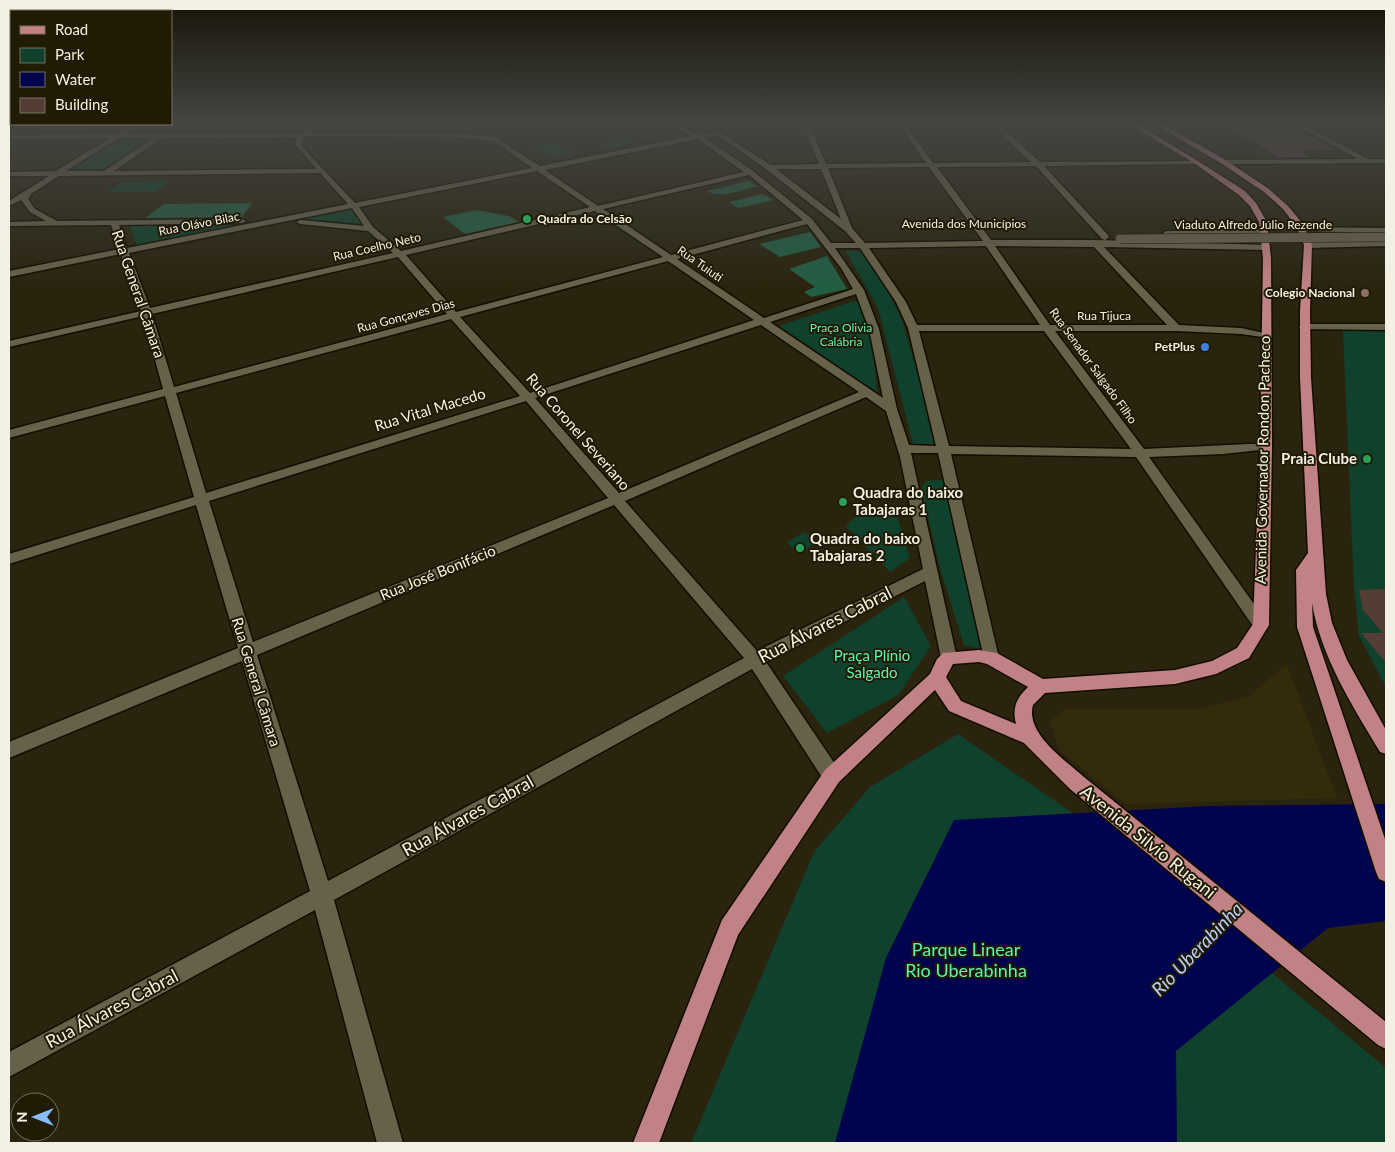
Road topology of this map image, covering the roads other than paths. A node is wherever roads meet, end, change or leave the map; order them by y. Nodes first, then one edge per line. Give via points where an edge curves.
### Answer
1 (52, 178) edge
2 (329, 178) edge
3 (496, 178) edge
4 (552, 178) edge
5 (734, 178) edge
6 (755, 178) edge
7 (783, 178) edge
8 (826, 178) edge
9 (940, 178) edge
10 (1051, 178) edge
11 (1219, 178) edge
12 (1248, 178) edge
13 (26, 194) junction
14 (9, 204) edge
15 (354, 206) junction
16 (598, 210) junction
17 (809, 220) junction
18 (280, 221) junction
19 (114, 223) junction
20 (9, 224) edge
21 (62, 224) junction
22 (370, 229) junction
23 (848, 229) junction
24 (1302, 229) junction
25 (1347, 231) junction
26 (1386, 231) edge
27 (1264, 232) junction
28 (1203, 234) junction
29 (856, 236) junction
30 (1105, 237) junction
31 (1386, 237) edge
32 (1120, 239) junction
33 (987, 240) junction
34 (826, 242) junction
35 (1386, 243) edge
36 (862, 244) junction
37 (1095, 244) junction
38 (1364, 244) junction
39 (1218, 245) junction
40 (1308, 245) junction
41 (1266, 246) junction
42 (126, 252) junction
43 (400, 254) junction
44 (670, 258) junction
45 (9, 274) edge
46 (859, 290) junction
47 (147, 313) junction
48 (454, 316) junction
49 (759, 321) junction
50 (1304, 327) junction
51 (1386, 327) edge
52 (913, 328) junction
53 (1047, 328) junction
54 (1176, 328) junction
55 (1265, 336) junction
56 (9, 344) edge
57 (169, 392) junction
58 (866, 393) junction
59 (528, 397) junction
60 (891, 409) junction
61 (9, 434) edge
62 (1266, 446) junction
63 (905, 453) junction
64 (1140, 453) junction
65 (945, 455) junction
66 (201, 499) junction
67 (616, 500) junction
68 (1316, 553) junction
69 (9, 560) edge
70 (929, 572) junction
71 (1261, 625) junction
72 (247, 652) junction
73 (949, 658) junction
74 (991, 658) junction
75 (755, 660) junction
76 (937, 678) junction
77 (1042, 686) junction
78 (1030, 738) junction
79 (1386, 746) edge
80 (9, 750) edge
81 (832, 776) junction
82 (1386, 872) edge
83 (322, 896) junction
84 (1386, 1037) edge
85 (9, 1065) edge
86 (390, 1143) edge
87 (646, 1143) edge

1 - 13 street
2 - 15 street, Rua Coronel Severiano
3 - 15 street, Rua Olávo Bilac
4 - 16 street, Rua Tuiuti
5 - 16 street, Rua Coelho Neto
6 - 17 street
7 - 23 street
8 - 23 street
9 - 33 street, Rua Senador Salgado Filho
10 - 30 street
11 - 27 main road, Avenida Governador Rondon Pacheco via 1253,205
12 - 24 main road via 1281,202 1296,217
13 - 14 street
13 - 21 street via 24,199 28,207
15 - 18 street, Rua Olávo Bilac
15 - 22 street, Rua Coronel Severiano
16 - 43 street, Rua Coelho Neto
16 - 44 street, Rua Tuiuti
17 - 34 street
17 - 44 street, Rua Gonçaves Dias
18 - 19 street
18 - 22 street
18 - 42 street, Rua Olávo Bilac
19 - 21 street
19 - 42 street, Rua General Câmara
20 - 21 street
22 - 43 street, Rua Coronel Severiano
23 - 29 street
24 - 25 street
24 - 40 main road
25 - 26 street
25 - 38 street via 1341,235
27 - 28 street, Avenida dos Municípios
27 - 41 main road, Avenida Governador Rondon Pacheco
28 - 30 street, Avenida dos Municípios
28 - 39 street via 1218,236 1228,243
29 - 33 street, Avenida dos Municípios
29 - 34 street, Avenida dos Municípios
29 - 36 street
30 - 32 street, Avenida dos Municípios
30 - 33 street, Avenida dos Municípios
31 - 32 street, Viaduto Alfredo Júlio Rezende, bridge
32 - 37 street, Avenida dos Municípios
33 - 36 street, Avenida dos Municípios
33 - 37 street, Avenida dos Municípios
33 - 53 street, Rua Senador Salgado Filho
34 - 36 street, Avenida dos Municípios
34 - 46 street
35 - 38 street
36 - 52 street via 901,302
37 - 39 street, Avenida dos Municípios
37 - 54 street
38 - 40 street
39 - 41 street, Avenida dos Municípios
40 - 50 main road
41 - 55 main road, Avenida Governador Rondon Pacheco
42 - 45 street, Rua Olávo Bilac
42 - 47 street, Rua General Câmara
43 - 47 street, Rua Coelho Neto
43 - 48 street, Rua Coronel Severiano
44 - 48 street, Rua Gonçaves Dias
44 - 49 street, Rua Tuiuti
46 - 49 street, Rua Vital Macedo
46 - 60 street via 874,329
47 - 56 street, Rua Coelho Neto
47 - 57 street, Rua General Câmara
48 - 57 street, Rua Gonçaves Dias
48 - 59 street, Rua Coronel Severiano
49 - 58 street, Rua Tuiuti
49 - 59 street, Rua Vital Macedo
50 - 51 street
50 - 68 main road
52 - 53 street, Rua Tijuca
52 - 65 street
53 - 54 street, Rua Tijuca
53 - 64 street, Rua Senador Salgado Filho
54 - 55 street, Rua Tijuca via 1241,331
55 - 62 main road, Avenida Governador Rondon Pacheco
57 - 61 street, Rua Gonçaves Dias
57 - 66 street, Rua General Câmara
58 - 60 street, Rua Tuiuti
58 - 67 street, Rua José Bonifácio
59 - 66 street, Rua Vital Macedo
59 - 67 street, Rua Coronel Severiano
60 - 63 street
62 - 64 street via 1230,451
62 - 71 main road, Avenida Governador Rondon Pacheco
63 - 65 street
63 - 70 street
64 - 65 street
64 - 71 street, Rua Senador Salgado Filho
65 - 74 street
66 - 69 street, Rua Vital Macedo
66 - 72 street, Rua General Câmara
67 - 72 street, Rua José Bonifácio
67 - 75 street, Rua Coronel Severiano
68 - 79 main road via 1320,606 1334,648 1359,701
68 - 82 main road via 1303,570 1305,627
70 - 73 street
70 - 75 street, Rua Álvares Cabral
71 - 77 main road via 1243,653 1216,666 1176,677
72 - 80 street, Rua José Bonifácio
72 - 83 street, Rua General Câmara
73 - 74 main road
73 - 76 main road
74 - 77 main road
75 - 81 street, Rua Coronel Severiano
75 - 83 street, Rua Álvares Cabral
76 - 78 main road via 955,706
76 - 81 main road
77 - 78 main road via 1028,696 1024,705 1022,714
78 - 84 main road, Avenida Silvio Rugani via 1076,783
81 - 87 main road via 730,928
83 - 85 street, Rua Álvares Cabral
83 - 86 street, Rua General Câmara

